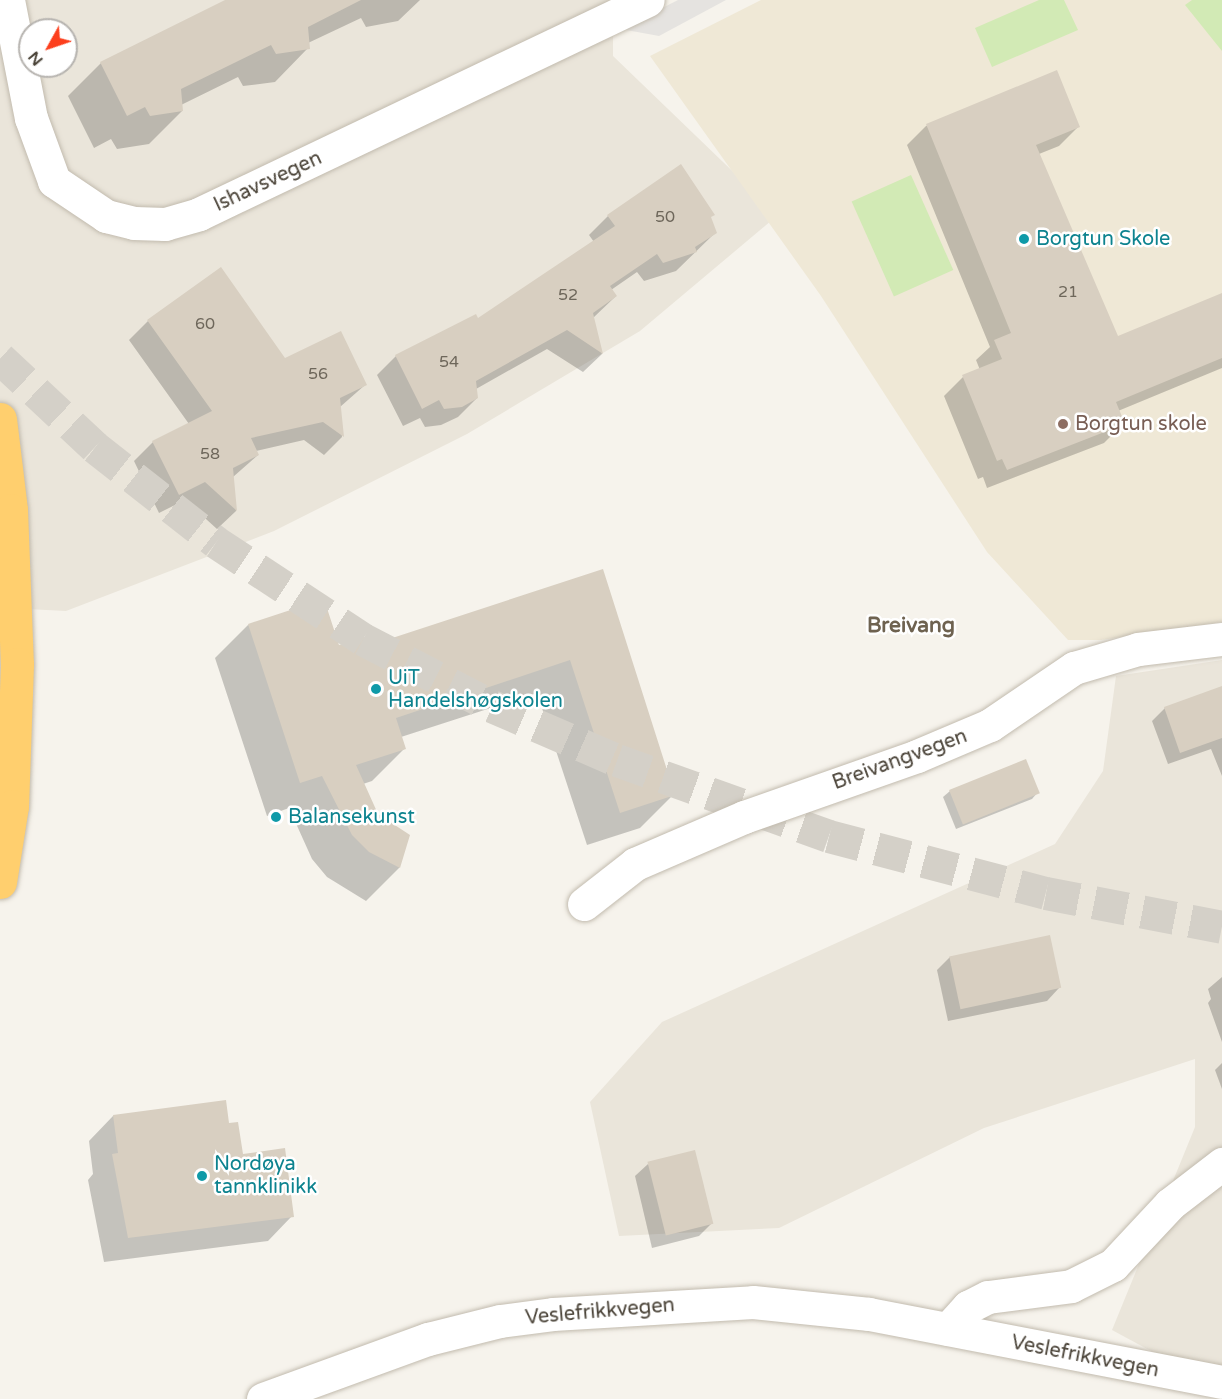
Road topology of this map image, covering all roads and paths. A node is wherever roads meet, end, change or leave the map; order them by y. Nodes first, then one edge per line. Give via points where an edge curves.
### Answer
1 (8, 0) edge
2 (648, 0) edge
3 (0, 420) edge
4 (1222, 639) edge
5 (0, 882) edge
6 (584, 904) dead end
7 (1222, 1164) edge
8 (948, 1329) junction
9 (1222, 1382) edge
10 (263, 1399) edge

1 - 2 street, Ishavsvegen via 31,118 54,182 106,216 134,223 165,224 199,214 569,41
3 - 5 highway via 11,510 18,664 12,806
4 - 6 street, Breivangvegen via 1138,649 1074,668 990,725 927,753 744,817 635,864
7 - 8 street via 1170,1204 1113,1265 1071,1286 987,1298 968,1307
8 - 9 street, Veslefrikkvegen
8 - 10 street, Veslefrikkvegen via 870,1314 753,1302 552,1314 428,1339

